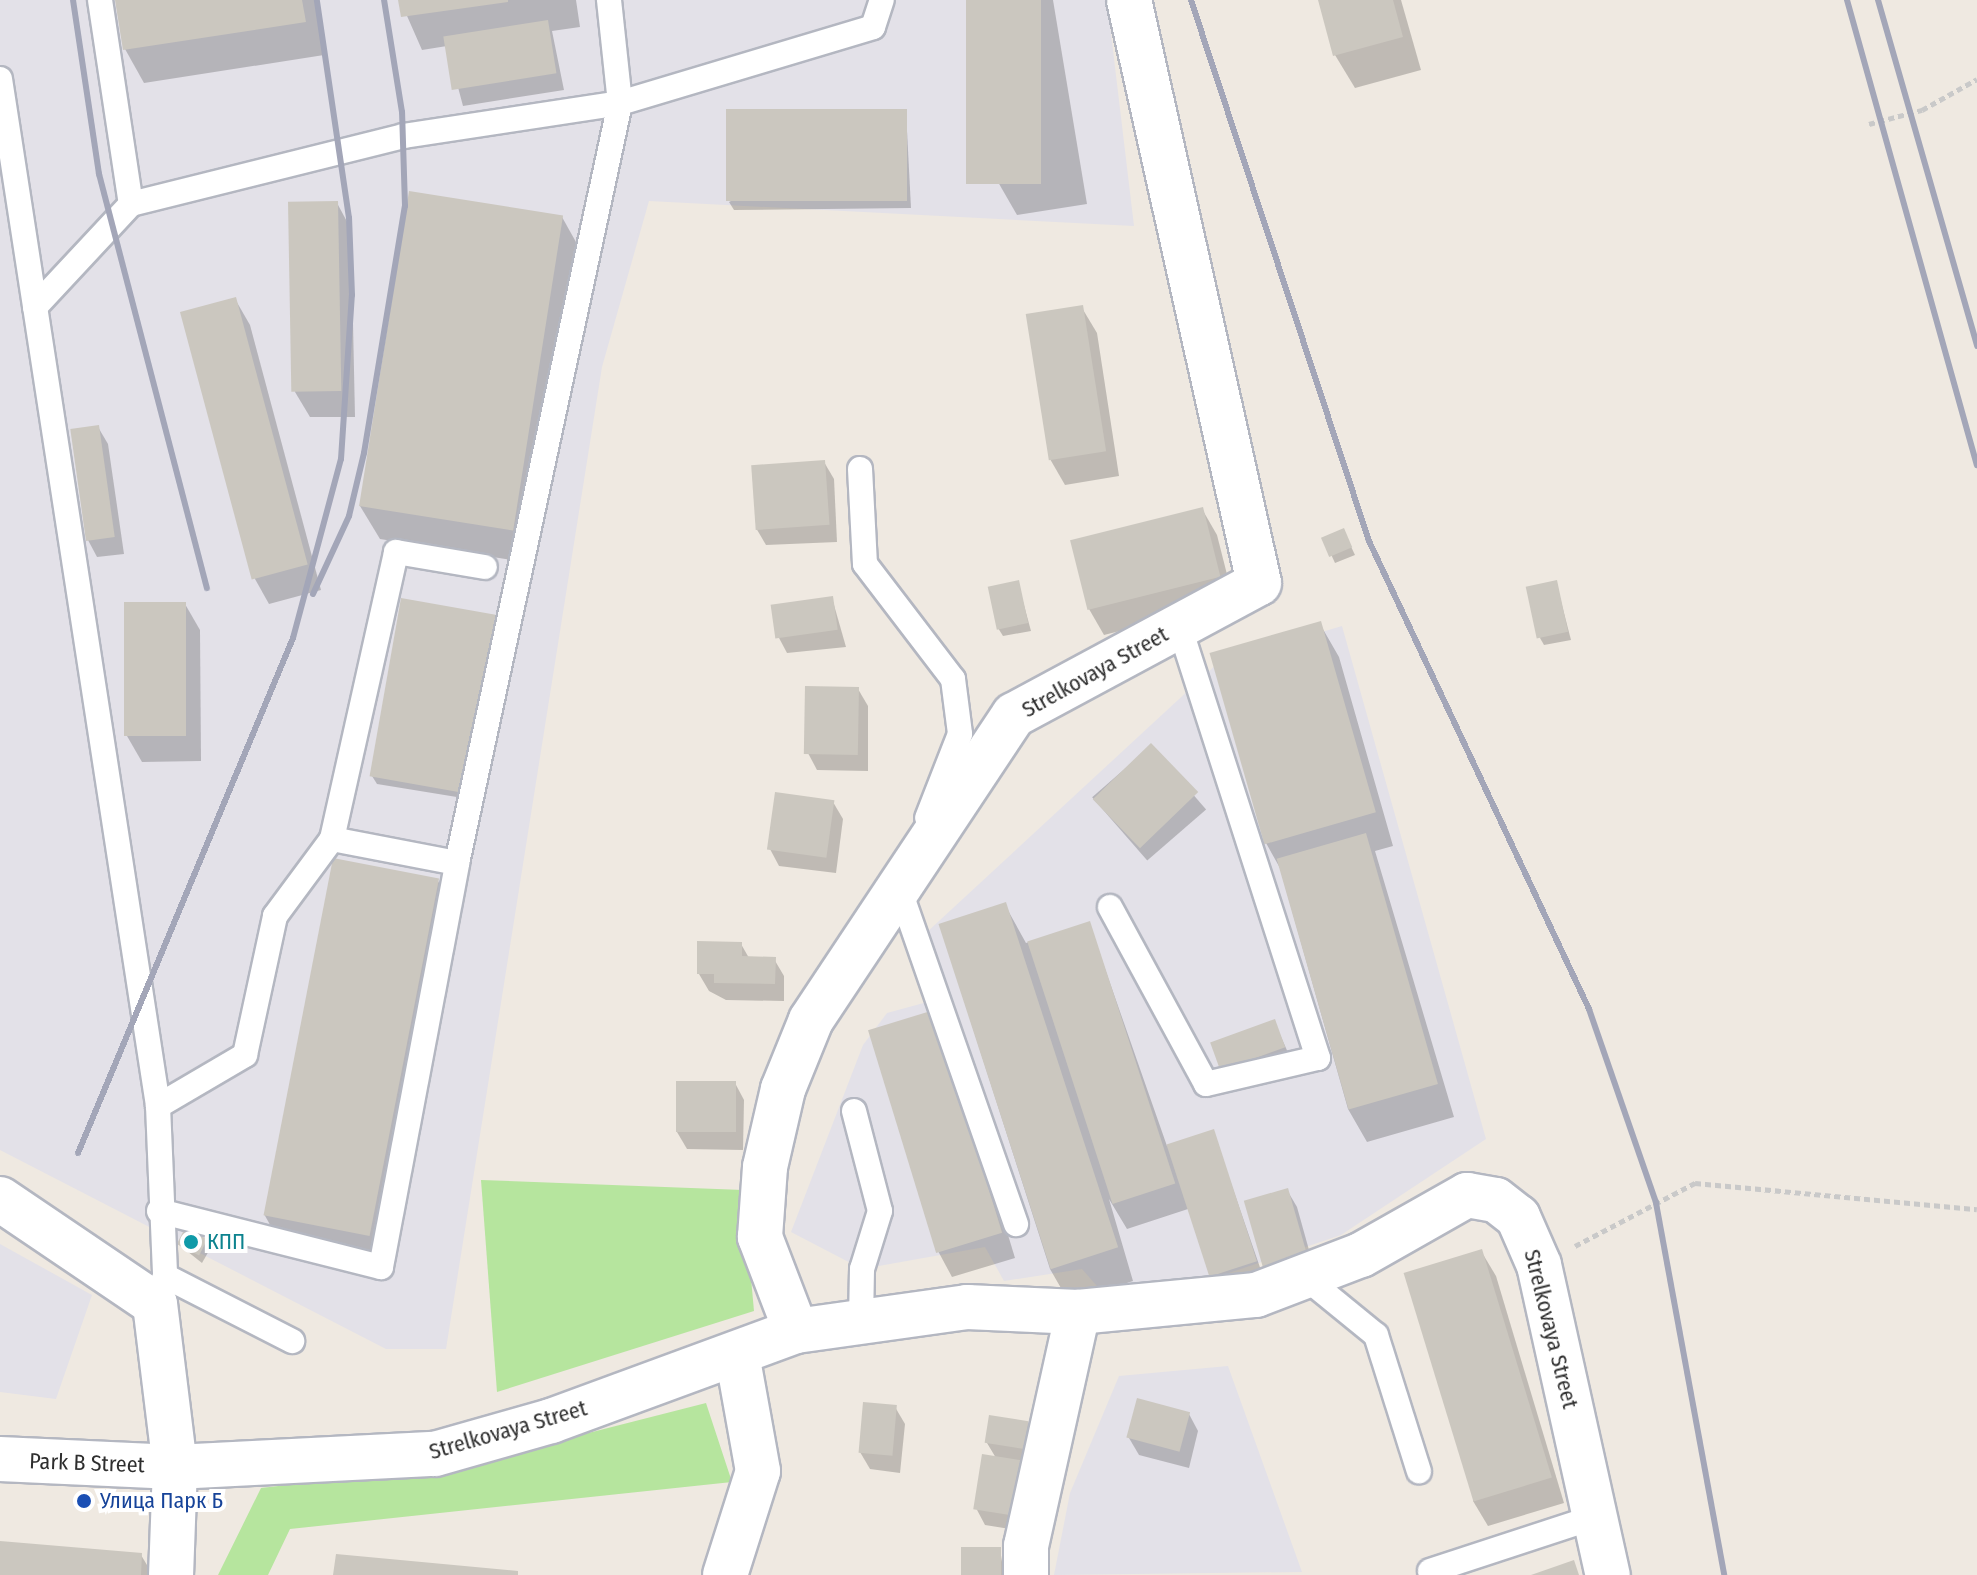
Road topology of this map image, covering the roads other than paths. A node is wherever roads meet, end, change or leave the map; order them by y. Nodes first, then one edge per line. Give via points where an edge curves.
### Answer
1 (100, 0) edge
2 (609, 0) edge
3 (882, 0) edge
4 (1129, 0) edge
5 (0, 79) edge
6 (620, 103) junction
7 (131, 204) junction
8 (35, 307) junction
9 (860, 469) dead end
10 (485, 567) dead end
11 (1179, 626) junction
12 (332, 839) junction
13 (457, 863) junction
14 (907, 876) junction
15 (1110, 907) dead end
16 (158, 1106) junction
17 (854, 1111) dead end
18 (0, 1199) edge
19 (159, 1211) junction
20 (1016, 1224) dead end
21 (1306, 1278) junction
22 (160, 1290) junction
23 (1078, 1312) junction
24 (861, 1321) junction
25 (796, 1331) junction
26 (292, 1341) dead end
27 (737, 1354) junction
28 (0, 1459) edge
29 (175, 1467) junction
30 (1419, 1471) dead end
31 (1595, 1517) junction
32 (1430, 1571) dead end
33 (171, 1575) edge
34 (725, 1575) edge
35 (1026, 1575) edge
36 (1608, 1575) edge

1 - 7 lane
2 - 6 lane
3 - 6 lane via 873,27
4 - 11 street, Strelkovaya Street via 1259,583
5 - 8 lane
6 - 7 lane via 403,136
6 - 13 lane
7 - 8 lane
8 - 16 lane
9 - 14 lane via 865,564 953,679 960,734
10 - 12 lane via 396,552
11 - 14 street, Strelkovaya Street via 1014,715
11 - 15 lane via 1318,1058 1206,1084
12 - 13 lane
12 - 16 lane via 275,916 245,1055
13 - 19 lane via 381,1267
14 - 20 lane
14 - 25 street, Strelkovaya Street via 811,1020 783,1089 765,1167 760,1237
16 - 19 lane
17 - 24 lane via 880,1211 862,1269
18 - 22 street
19 - 22 lane
21 - 23 street, Strelkovaya Street via 1256,1295
21 - 30 lane via 1376,1335
21 - 31 street, Strelkovaya Street via 1467,1195 1496,1200 1518,1217 1539,1265
22 - 26 lane
22 - 29 street
23 - 24 street, Strelkovaya Street via 967,1307
23 - 35 street via 1026,1546
24 - 25 street, Strelkovaya Street
25 - 27 street, Strelkovaya Street
27 - 29 street, Strelkovaya Street via 435,1454
27 - 34 street via 758,1471
28 - 29 street, Park B Street
29 - 33 street
31 - 32 lane
31 - 36 street, Strelkovaya Street

